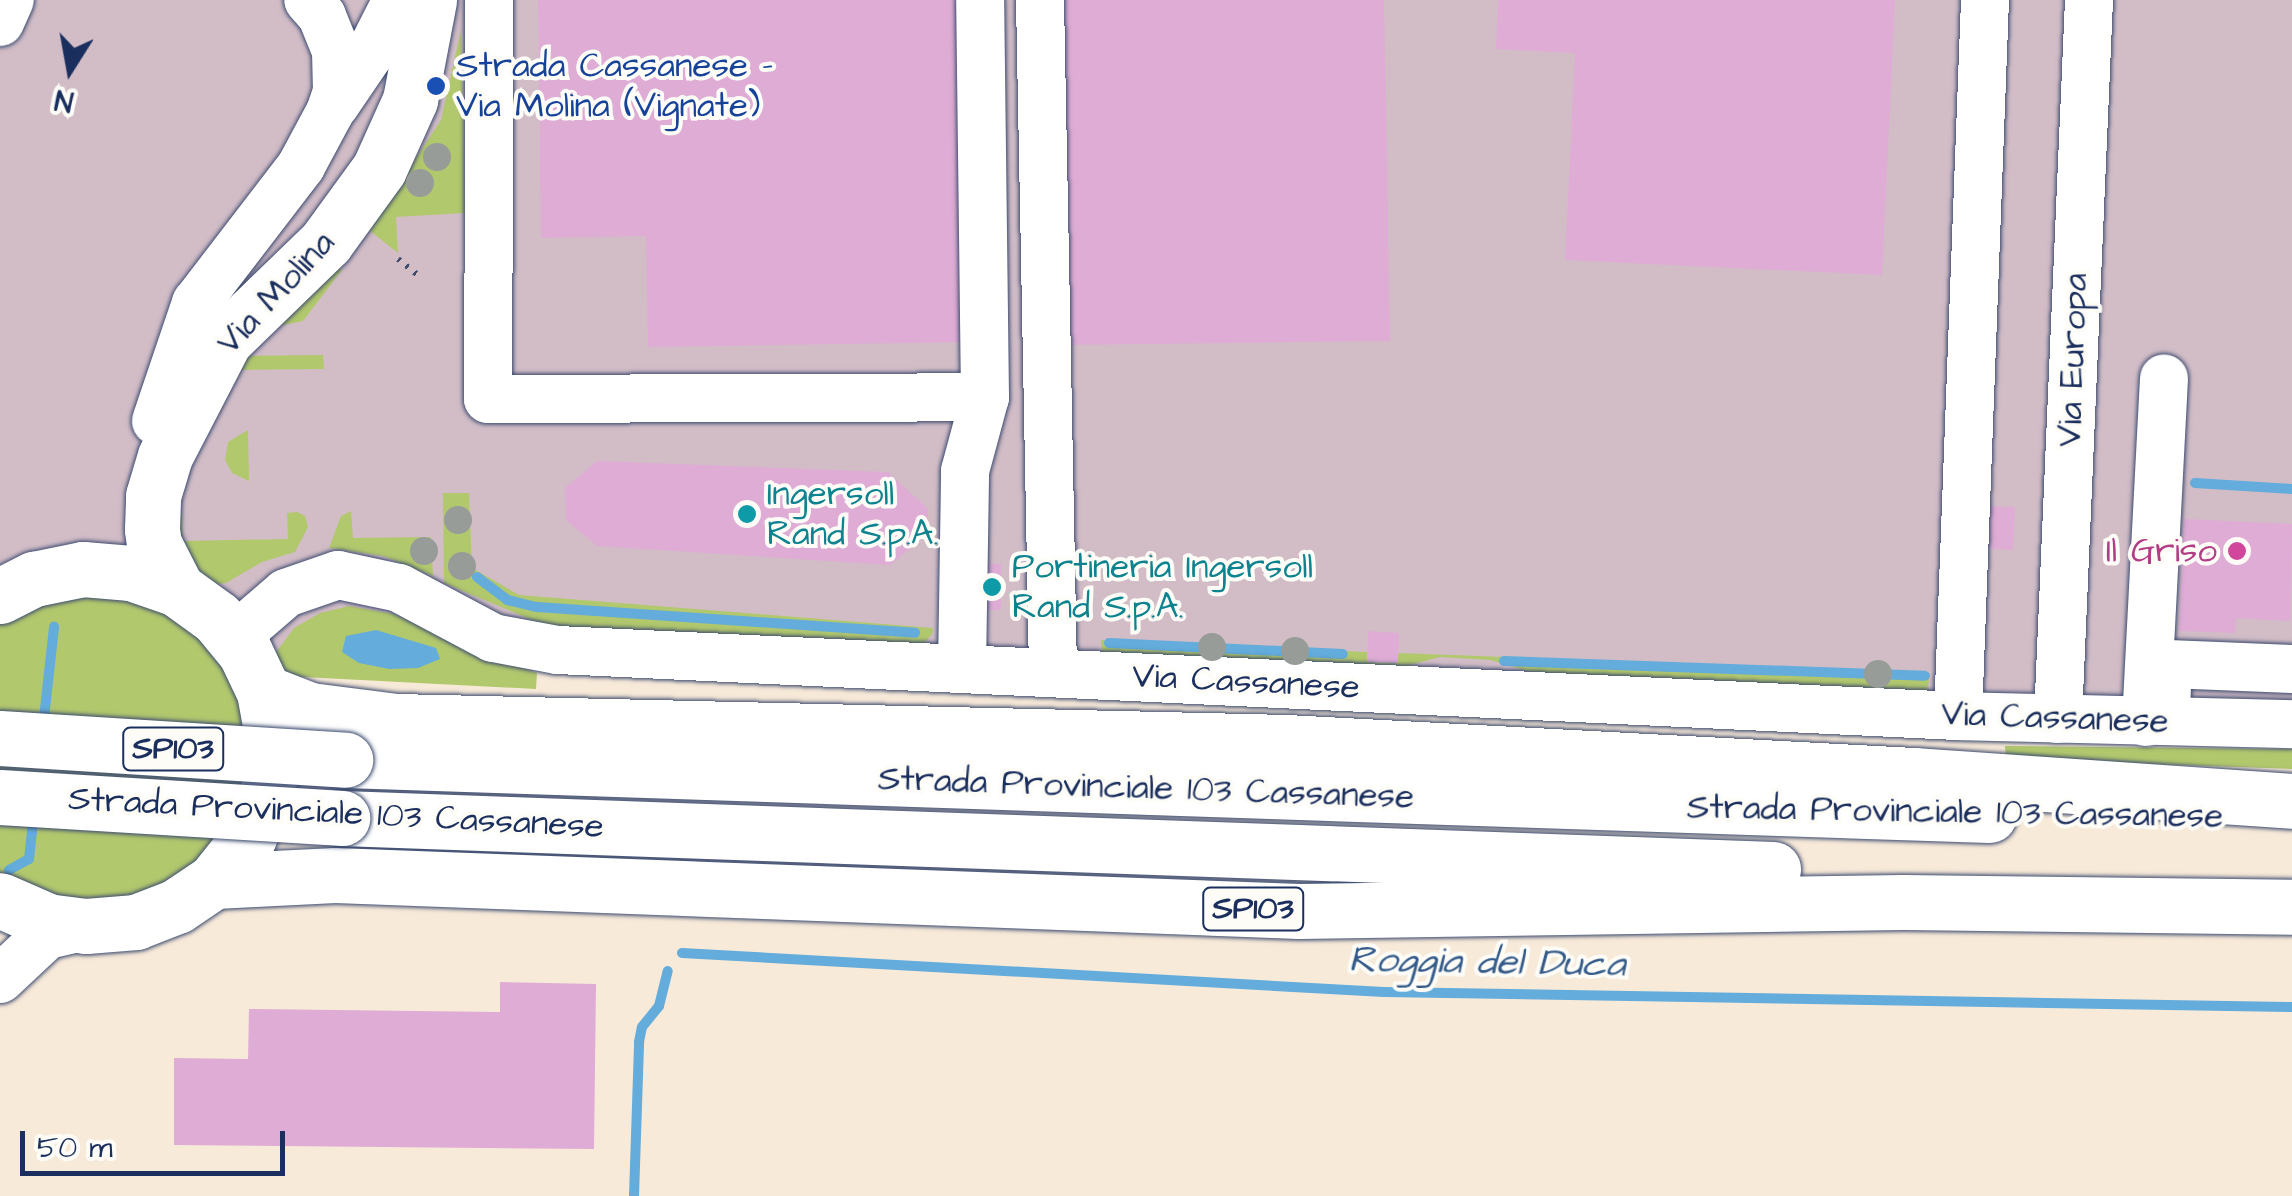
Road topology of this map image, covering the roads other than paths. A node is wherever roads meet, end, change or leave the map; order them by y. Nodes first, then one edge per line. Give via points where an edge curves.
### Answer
1 (10, 0) edge
2 (308, 0) edge
3 (397, 0) edge
4 (408, 0) edge
5 (430, 0) edge
6 (489, 0) edge
7 (980, 0) edge
8 (1040, 0) edge
9 (1986, 0) edge
10 (2089, 0) edge
11 (0, 22) edge
12 (330, 112) junction
13 (2164, 378) dead end
14 (985, 398) junction
15 (156, 422) junction
16 (67, 571) junction
17 (177, 589) junction
18 (0, 596) edge
19 (234, 637) junction
20 (962, 669) junction
21 (2292, 669) edge
22 (1037, 672) junction
23 (264, 692) junction
24 (1958, 716) junction
25 (2058, 720) junction
26 (2156, 722) junction
27 (2292, 724) edge
28 (0, 738) edge
29 (0, 797) edge
30 (2292, 800) edge
31 (2292, 818) edge
32 (2292, 878) edge
33 (214, 881) junction
34 (0, 900) edge
35 (2292, 907) edge
36 (86, 926) junction
37 (0, 978) edge

1 - 11 street
2 - 12 street, Via Molina via 336,52
3 - 12 street
4 - 15 main road, Via Molina via 391,88 344,184 311,229 206,328
5 - 17 main road, Via Molina via 410,100 379,169 326,242 226,340 165,456 152,529
6 - 14 street via 488,399
7 - 14 street
8 - 22 street
9 - 24 street
10 - 25 street, Via Europa
12 - 15 street, Via Molina via 301,166 196,303
13 - 26 street
14 - 20 street via 966,471
14 - 22 street via 1020,457
15 - 16 main road, Via Molina via 119,514
16 - 17 main road via 116,570
16 - 18 main road
17 - 19 main road
19 - 20 street, Via Cassanese via 286,592 338,575 407,592 493,638 558,650
19 - 23 main road
20 - 22 street, Via Cassanese
21 - 26 street via 2168,664
22 - 24 street, Via Cassanese
23 - 30 main road, SP103 via 310,710 396,722 1286,742
23 - 33 main road via 273,741 266,797 244,846
24 - 25 street, Via Cassanese
25 - 26 street, Via Cassanese
26 - 27 street, Via Cassanese
28 - 31 main road, Strada Provinciale 103 Cassanese / SP103, bridge via 346,760 1836,812
29 - 32 main road, Strada Provinciale 103 Cassanese / SP103, bridge via 342,818 1836,872
33 - 35 main road, SP103 via 336,874 1299,911 1903,902
33 - 36 main road via 157,915
34 - 36 main road via 48,921
36 - 37 street via 47,935

